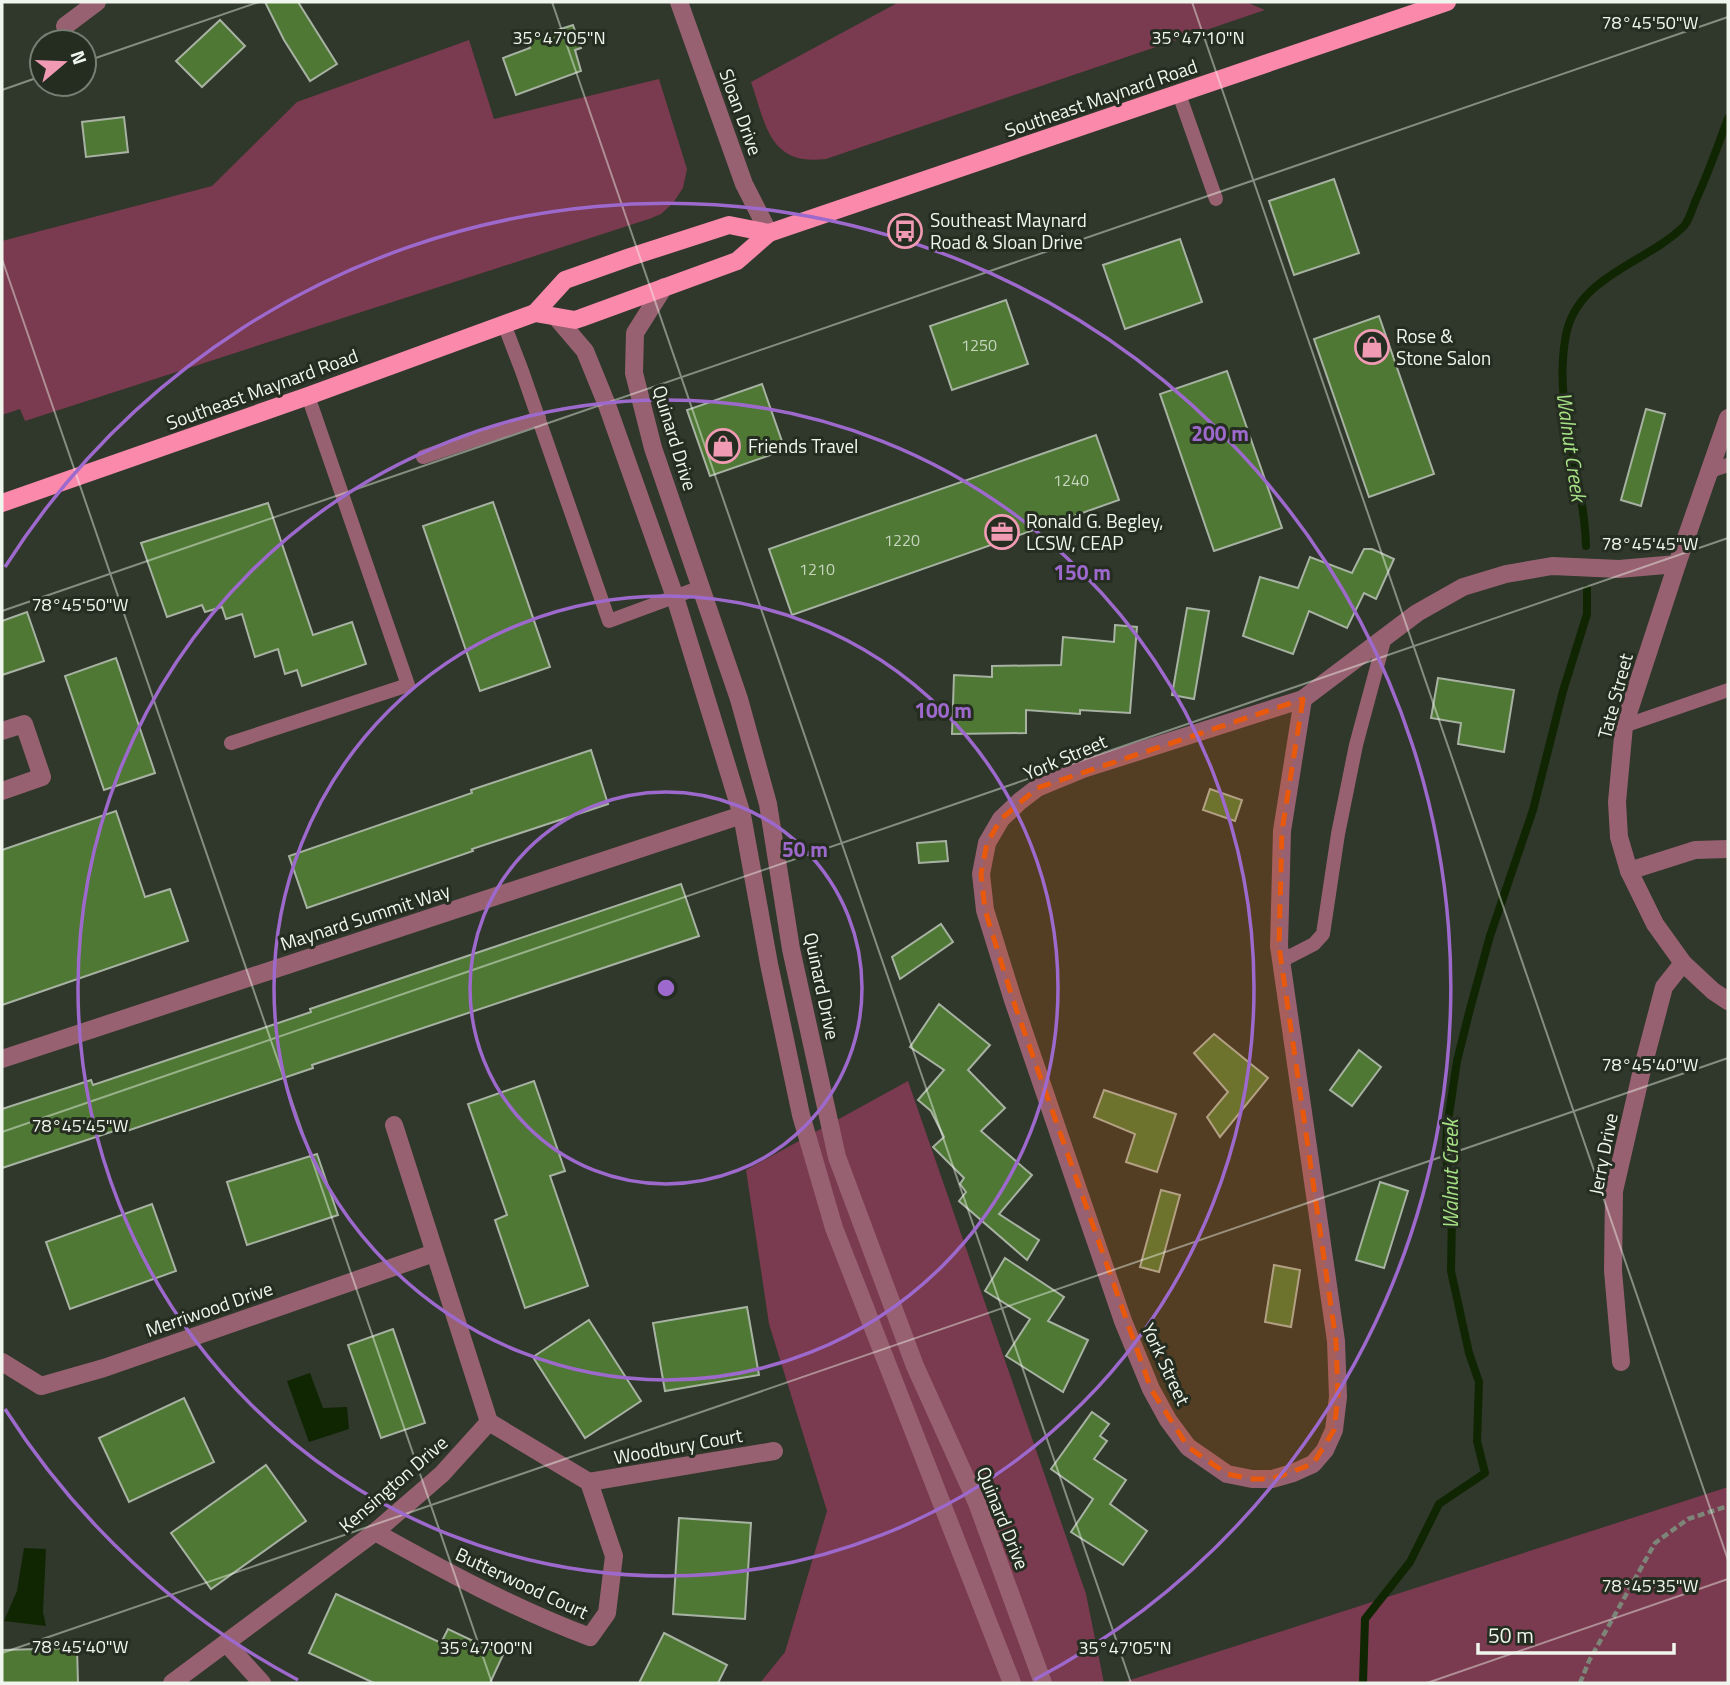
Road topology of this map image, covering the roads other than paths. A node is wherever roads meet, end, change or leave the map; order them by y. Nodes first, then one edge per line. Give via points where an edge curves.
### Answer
1 (97, 2) edge
2 (679, 2) edge
3 (1447, 2) edge
4 (65, 26) dead end
5 (1179, 93) junction
6 (1216, 200) dead end
7 (769, 233) junction
8 (664, 287) junction
9 (535, 313) junction
10 (556, 317) junction
11 (504, 324) junction
12 (308, 396) junction
13 (539, 418) junction
14 (1728, 418) edge
15 (422, 457) dead end
16 (1728, 465) edge
17 (1710, 471) junction
18 (2, 503) edge
19 (1676, 564) junction
20 (701, 587) junction
21 (675, 597) junction
22 (1385, 637) junction
23 (1728, 690) edge
24 (1303, 699) junction
25 (1624, 726) junction
26 (2, 732) edge
27 (231, 743) dead end
28 (2, 790) edge
29 (742, 815) junction
30 (1728, 849) edge
31 (1629, 871) junction
32 (1281, 961) junction
33 (1683, 963) junction
34 (1728, 1001) edge
35 (2, 1059) edge
36 (394, 1125) dead end
37 (434, 1253) junction
38 (2, 1362) edge
39 (1621, 1362) dead end
40 (489, 1422) junction
41 (774, 1451) dead end
42 (589, 1482) junction
43 (375, 1532) junction
44 (226, 1643) junction
45 (172, 1683) edge
46 (262, 1683) edge
47 (1012, 1683) edge
48 (1043, 1683) edge

1 - 4 street
2 - 7 street, Sloan Drive via 744,184
3 - 5 main road, Southeast Maynard Road
5 - 6 lane
5 - 7 main road, Southeast Maynard Road
7 - 8 main road, Southeast Maynard Road via 737,261
7 - 9 main road, Southeast Maynard Road via 729,225 630,257 565,280
8 - 10 main road, Southeast Maynard Road via 575,320
8 - 20 street, Quinard Drive via 635,333 634,373 653,448
9 - 10 main road, Southeast Maynard Road
9 - 11 main road, Southeast Maynard Road
10 - 21 street via 584,351 607,405
11 - 12 main road, Southeast Maynard Road
11 - 13 lane
12 - 18 main road, Southeast Maynard Road
12 - 27 lane via 408,685
13 - 15 lane
13 - 21 lane via 609,621
14 - 17 street, Tate Street
16 - 17 lane
17 - 19 street, Tate Street
19 - 22 street, York Street via 1619,569 1552,566 1506,573 1463,587
19 - 25 street, Tate Street
20 - 21 lane
20 - 48 street, Quinard Drive via 768,804 791,949 837,1157 915,1366 977,1503
21 - 29 street
22 - 24 street, York Street
22 - 32 lane via 1338,834 1323,934 1314,944
23 - 25 lane
24 - 32 street, York Street via 1282,831
24 - 32 street, York Street via 1083,769 1038,788 1001,819 987,843 981,874 985,911 1013,1000 1151,1390 1188,1447 1227,1474 1252,1479 1272,1479 1313,1464 1334,1430 1338,1397 1336,1341
25 - 31 street, Tate Street via 1617,802 1619,837
26 - 28 street via 24,724 42,777
29 - 35 street, Maynard Summit Way
29 - 47 street via 801,1115 834,1228
30 - 31 street via 1695,850
31 - 33 street, Tate Street via 1655,924
33 - 34 street, Tate Street
33 - 39 street, Jerry Drive via 1664,987 1614,1191
36 - 37 street
37 - 38 street, Merriwood Drive via 41,1386
37 - 40 street
40 - 42 street
40 - 43 street, Kensington Drive via 442,1474
41 - 42 street, Woodbury Court
42 - 43 street, Butterwood Court via 614,1556 607,1613 590,1637 454,1576
43 - 44 street, Kensington Drive
44 - 45 street, Kensington Drive
44 - 46 street

